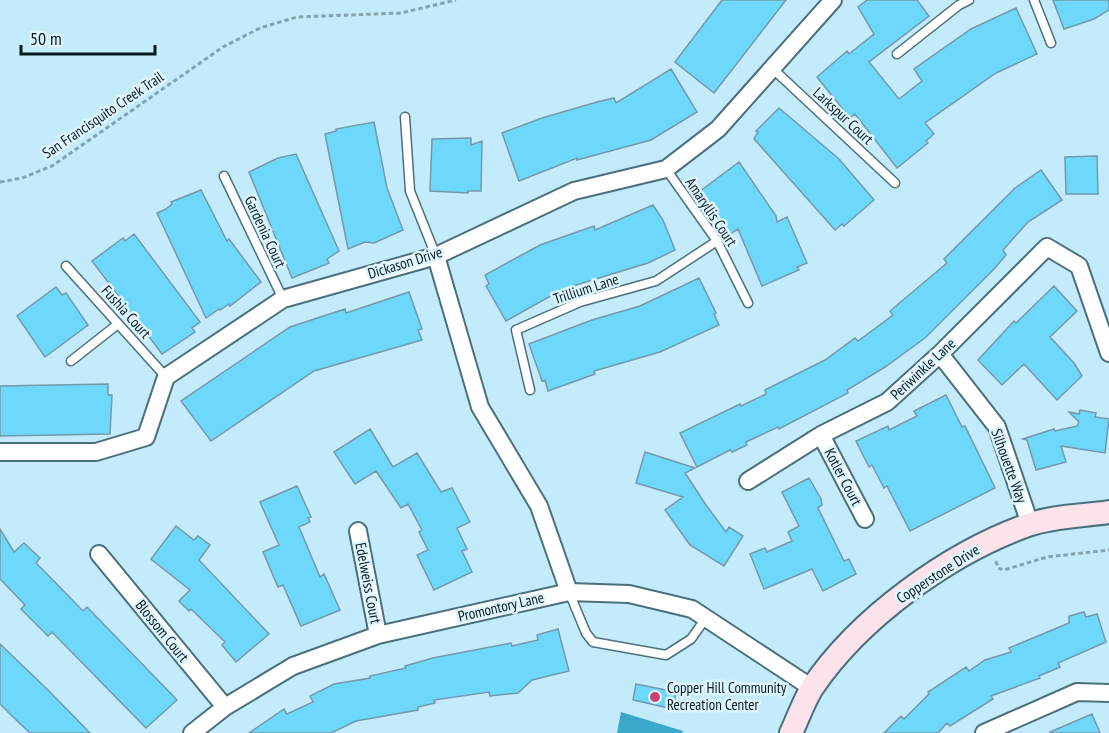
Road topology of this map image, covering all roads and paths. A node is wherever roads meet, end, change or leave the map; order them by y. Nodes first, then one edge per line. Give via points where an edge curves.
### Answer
1 (456, 0) edge
2 (833, 0) edge
3 (969, 0) edge
4 (1034, 0) edge
5 (1051, 43) dead end
6 (897, 54) dead end
7 (772, 68) junction
8 (405, 117) dead end
9 (666, 169) junction
10 (224, 176) dead end
11 (0, 182) edge
12 (895, 183) dead end
13 (717, 242) junction
14 (436, 255) junction
15 (66, 266) dead end
16 (283, 299) junction
17 (748, 303) dead end
18 (118, 324) junction
19 (940, 354) junction
20 (1109, 354) edge
21 (71, 361) dead end
22 (166, 377) junction
23 (530, 390) dead end
24 (821, 435) junction
25 (0, 452) edge
26 (748, 481) dead end
27 (1109, 512) edge
28 (865, 519) dead end
29 (1030, 524) junction
30 (358, 531) dead end
31 (1109, 550) edge
32 (99, 554) dead end
33 (996, 561) dead end
34 (568, 592) junction
35 (706, 618) junction
36 (378, 635) junction
37 (812, 688) junction
38 (1109, 693) edge
39 (225, 708) junction
40 (192, 733) edge
41 (791, 733) edge
42 (984, 733) edge

1 - 11 path, San Francisquito Creek Trail via 401,13 297,17 260,28 223,47 52,166
2 - 7 street, Dickason Drive
3 - 6 lane
4 - 5 lane
7 - 9 street, Dickason Drive via 718,129
7 - 12 lane, Larkspur Court
8 - 14 lane via 410,191
9 - 13 lane, Amaryllis Court
9 - 14 street, Dickason Drive via 574,191
10 - 16 lane, Gardenia Court
13 - 17 lane, Amaryllis Court
13 - 23 lane, Trillium Lane via 656,281 580,302 516,330
14 - 16 street, Dickason Drive
14 - 34 street via 480,407 539,507
15 - 18 lane, Fushia Court
16 - 22 street, Dickason Drive
18 - 21 lane
18 - 22 lane, Fushia Court
19 - 20 street, Periwinkle Lane via 1047,246 1079,266
19 - 24 street, Periwinkle Lane via 887,402
19 - 29 street, Silhouette Way via 998,427
22 - 25 street via 146,437 96,452
24 - 26 street, Periwinkle Lane
24 - 28 street, Kotler Court
27 - 29 street, Copperstone Drive
29 - 37 street, Copperstone Drive via 980,546 912,588 858,633
30 - 36 street, Edelweiss Court
31 - 33 path via 1047,557 1004,570 998,568
32 - 39 street, Blossom Court
34 - 35 street, Promontory Lane via 629,594 692,609
34 - 35 lane via 586,633 597,644 666,655 691,639
34 - 36 street, Promontory Lane
35 - 37 street, Promontory Lane
36 - 39 street, Promontory Lane via 293,666
37 - 41 street, Copperstone Drive
38 - 42 street via 1077,692
39 - 40 street, Promontory Lane

